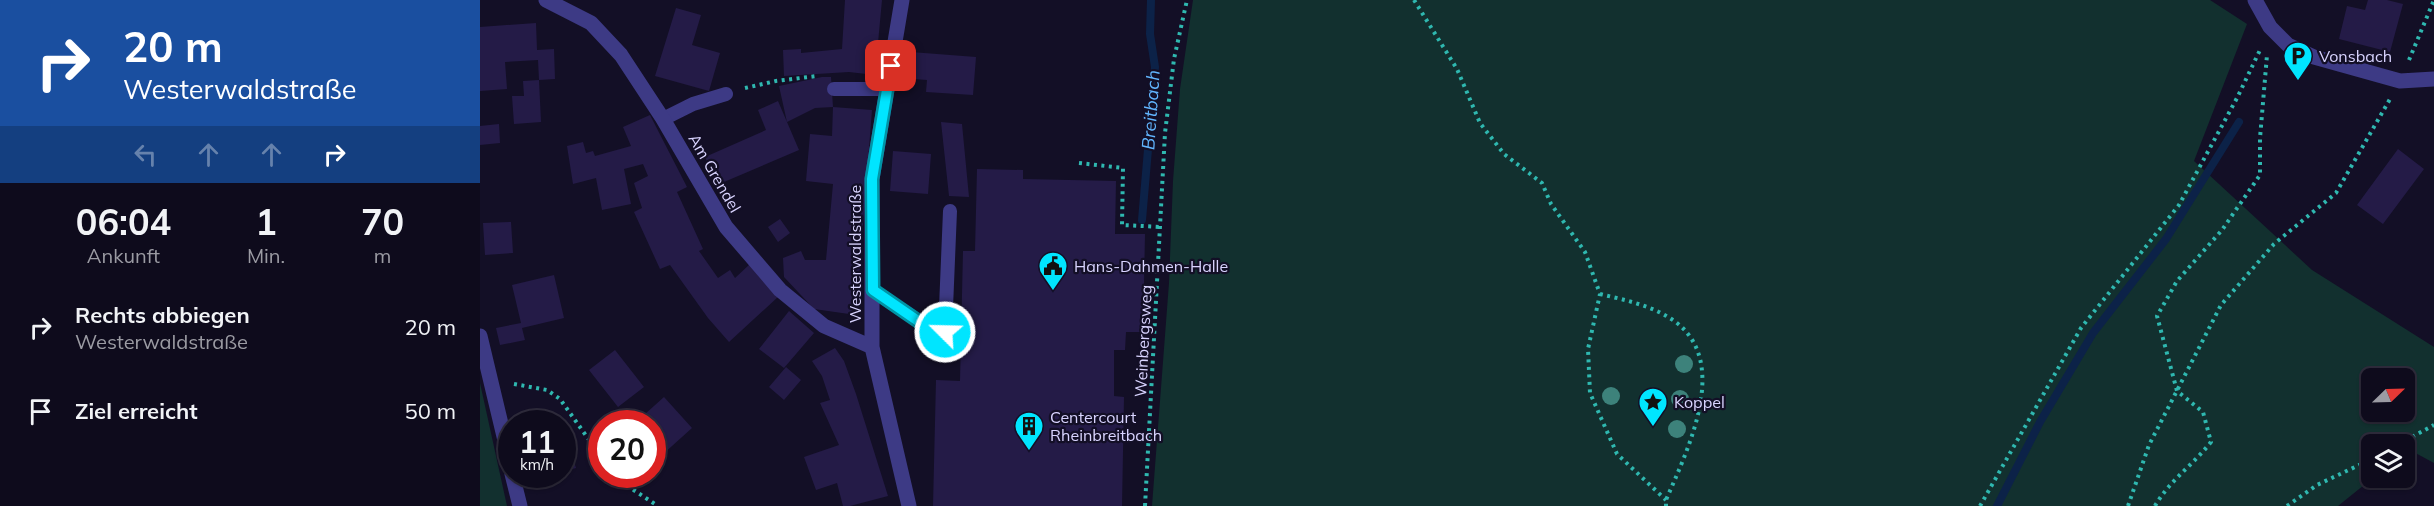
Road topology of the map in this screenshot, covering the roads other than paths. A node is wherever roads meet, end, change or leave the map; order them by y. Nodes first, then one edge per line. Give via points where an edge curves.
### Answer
1 (902, 0) edge
2 (2255, 0) edge
3 (547, 1) edge
4 (2434, 80) edge
5 (834, 88) road end
6 (887, 89) junction
7 (732, 92) road end
8 (663, 119) junction
9 (950, 211) dead end
10 (873, 290) junction
11 (480, 336) edge
12 (873, 347) junction
13 (498, 413) edge
14 (516, 488) edge
15 (520, 506) edge
16 (909, 506) edge

1 - 6 street, Westerwaldstraße
2 - 4 street via 2270,27 2288,45 2314,57 2400,81
3 - 8 street, Am Grendel via 591,24 614,47
5 - 6 lane
6 - 10 street, Westerwaldstraße via 872,179
7 - 8 lane
8 - 12 street, Am Grendel via 726,228 780,290 824,326
9 - 10 lane via 945,332 934,332
10 - 12 street, Westerwaldstraße
11 - 13 street
12 - 16 street, Westerwaldstraße
14 - 15 street

